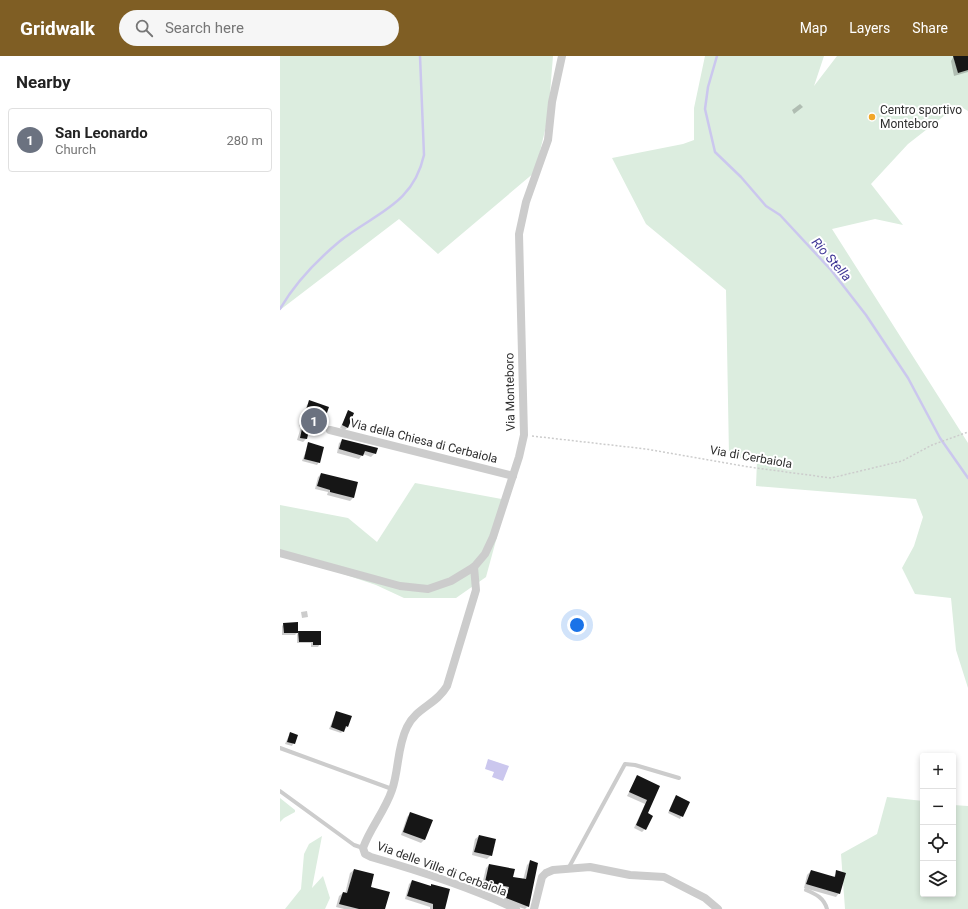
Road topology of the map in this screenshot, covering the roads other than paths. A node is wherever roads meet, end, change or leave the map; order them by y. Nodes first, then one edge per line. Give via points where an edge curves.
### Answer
1 (562, 56) edge
2 (330, 430) dead end
3 (513, 476) junction
4 (280, 553) edge
5 (474, 567) junction
6 (280, 748) edge
7 (679, 778) dead end
8 (392, 789) junction
9 (280, 791) edge
10 (363, 848) junction
11 (568, 869) junction
12 (806, 890) dead end
13 (516, 909) edge
14 (534, 909) edge
15 (718, 909) edge
16 (827, 909) edge

1 - 3 street, Via Monteboro via 552,102 548,140 526,202 519,234 524,435
2 - 3 street, Via della Chiesa di Cerbaiola
3 - 5 street, Via Monteboro via 493,537 485,554
4 - 5 street, Via Monteboro via 400,586 428,589 451,581
5 - 8 street, Via delle Ville di Cerbaiola via 476,590 447,686 441,696 422,708 406,728
6 - 8 lane
7 - 11 lane via 625,764
8 - 10 street, Via delle Ville di Cerbaiola
9 - 10 lane via 354,845
10 - 13 street, Via delle Ville di Cerbaiola via 365,854 371,857 479,892
11 - 14 street via 546,873 542,878
11 - 15 street via 590,868 630,875 664,877 705,898
12 - 16 lane via 817,895

